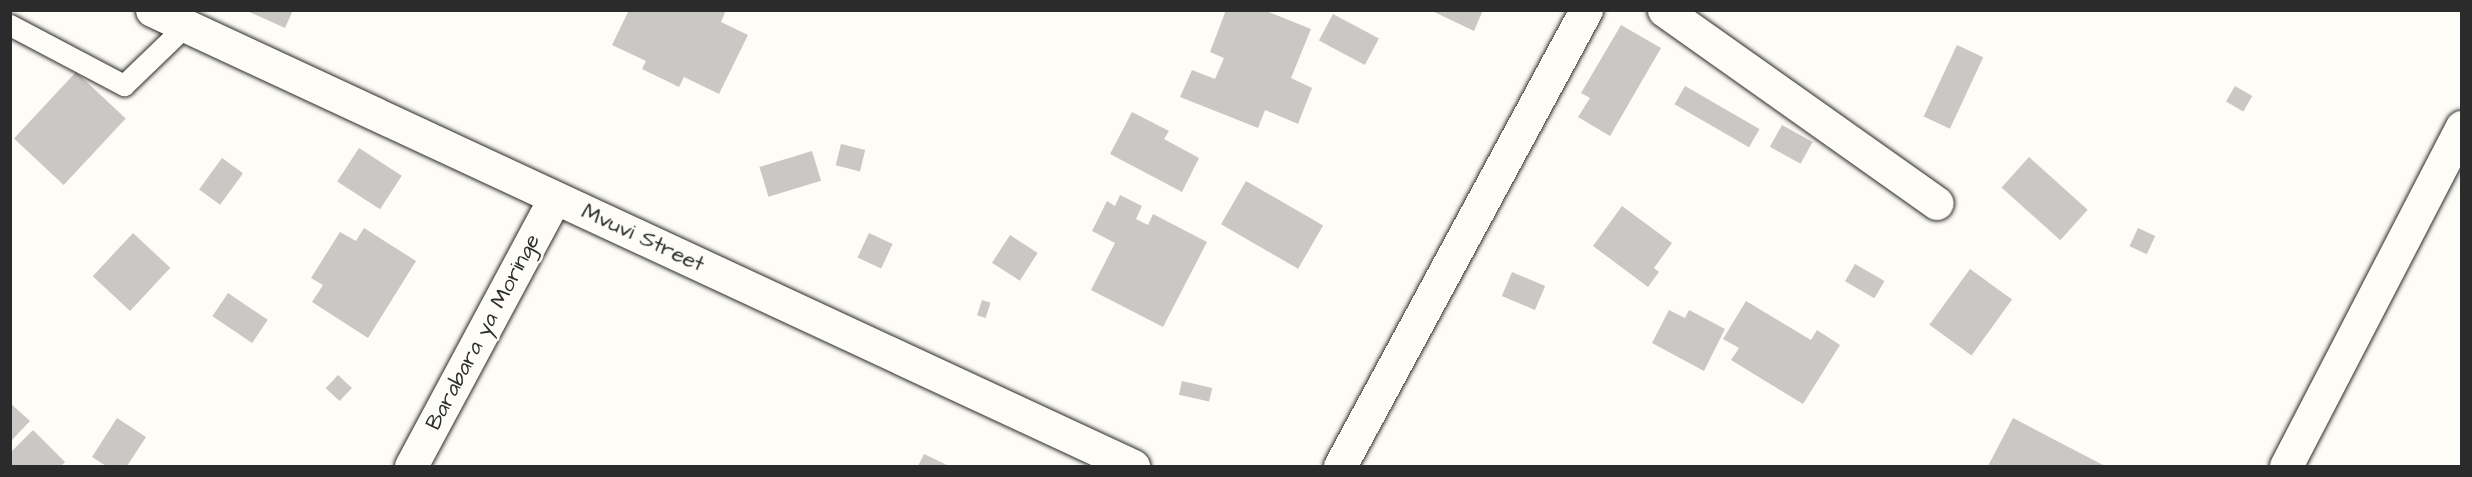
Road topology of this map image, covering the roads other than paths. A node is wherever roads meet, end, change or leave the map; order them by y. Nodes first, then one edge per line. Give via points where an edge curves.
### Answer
1 (152, 10) edge
2 (1586, 10) edge
3 (1664, 10) edge
4 (10, 25) edge
5 (185, 26) junction
6 (2462, 127) edge
7 (555, 198) junction
8 (1937, 203) dead end
9 (411, 466) edge
10 (1133, 466) edge
11 (1340, 466) edge
12 (2286, 466) edge

1 - 5 street, Mvuvi Street
2 - 11 street
3 - 8 street
4 - 5 lane via 124,85
5 - 7 street, Mvuvi Street
6 - 12 street
7 - 9 street, Barabara ya Moringe
7 - 10 street, Mvuvi Street

